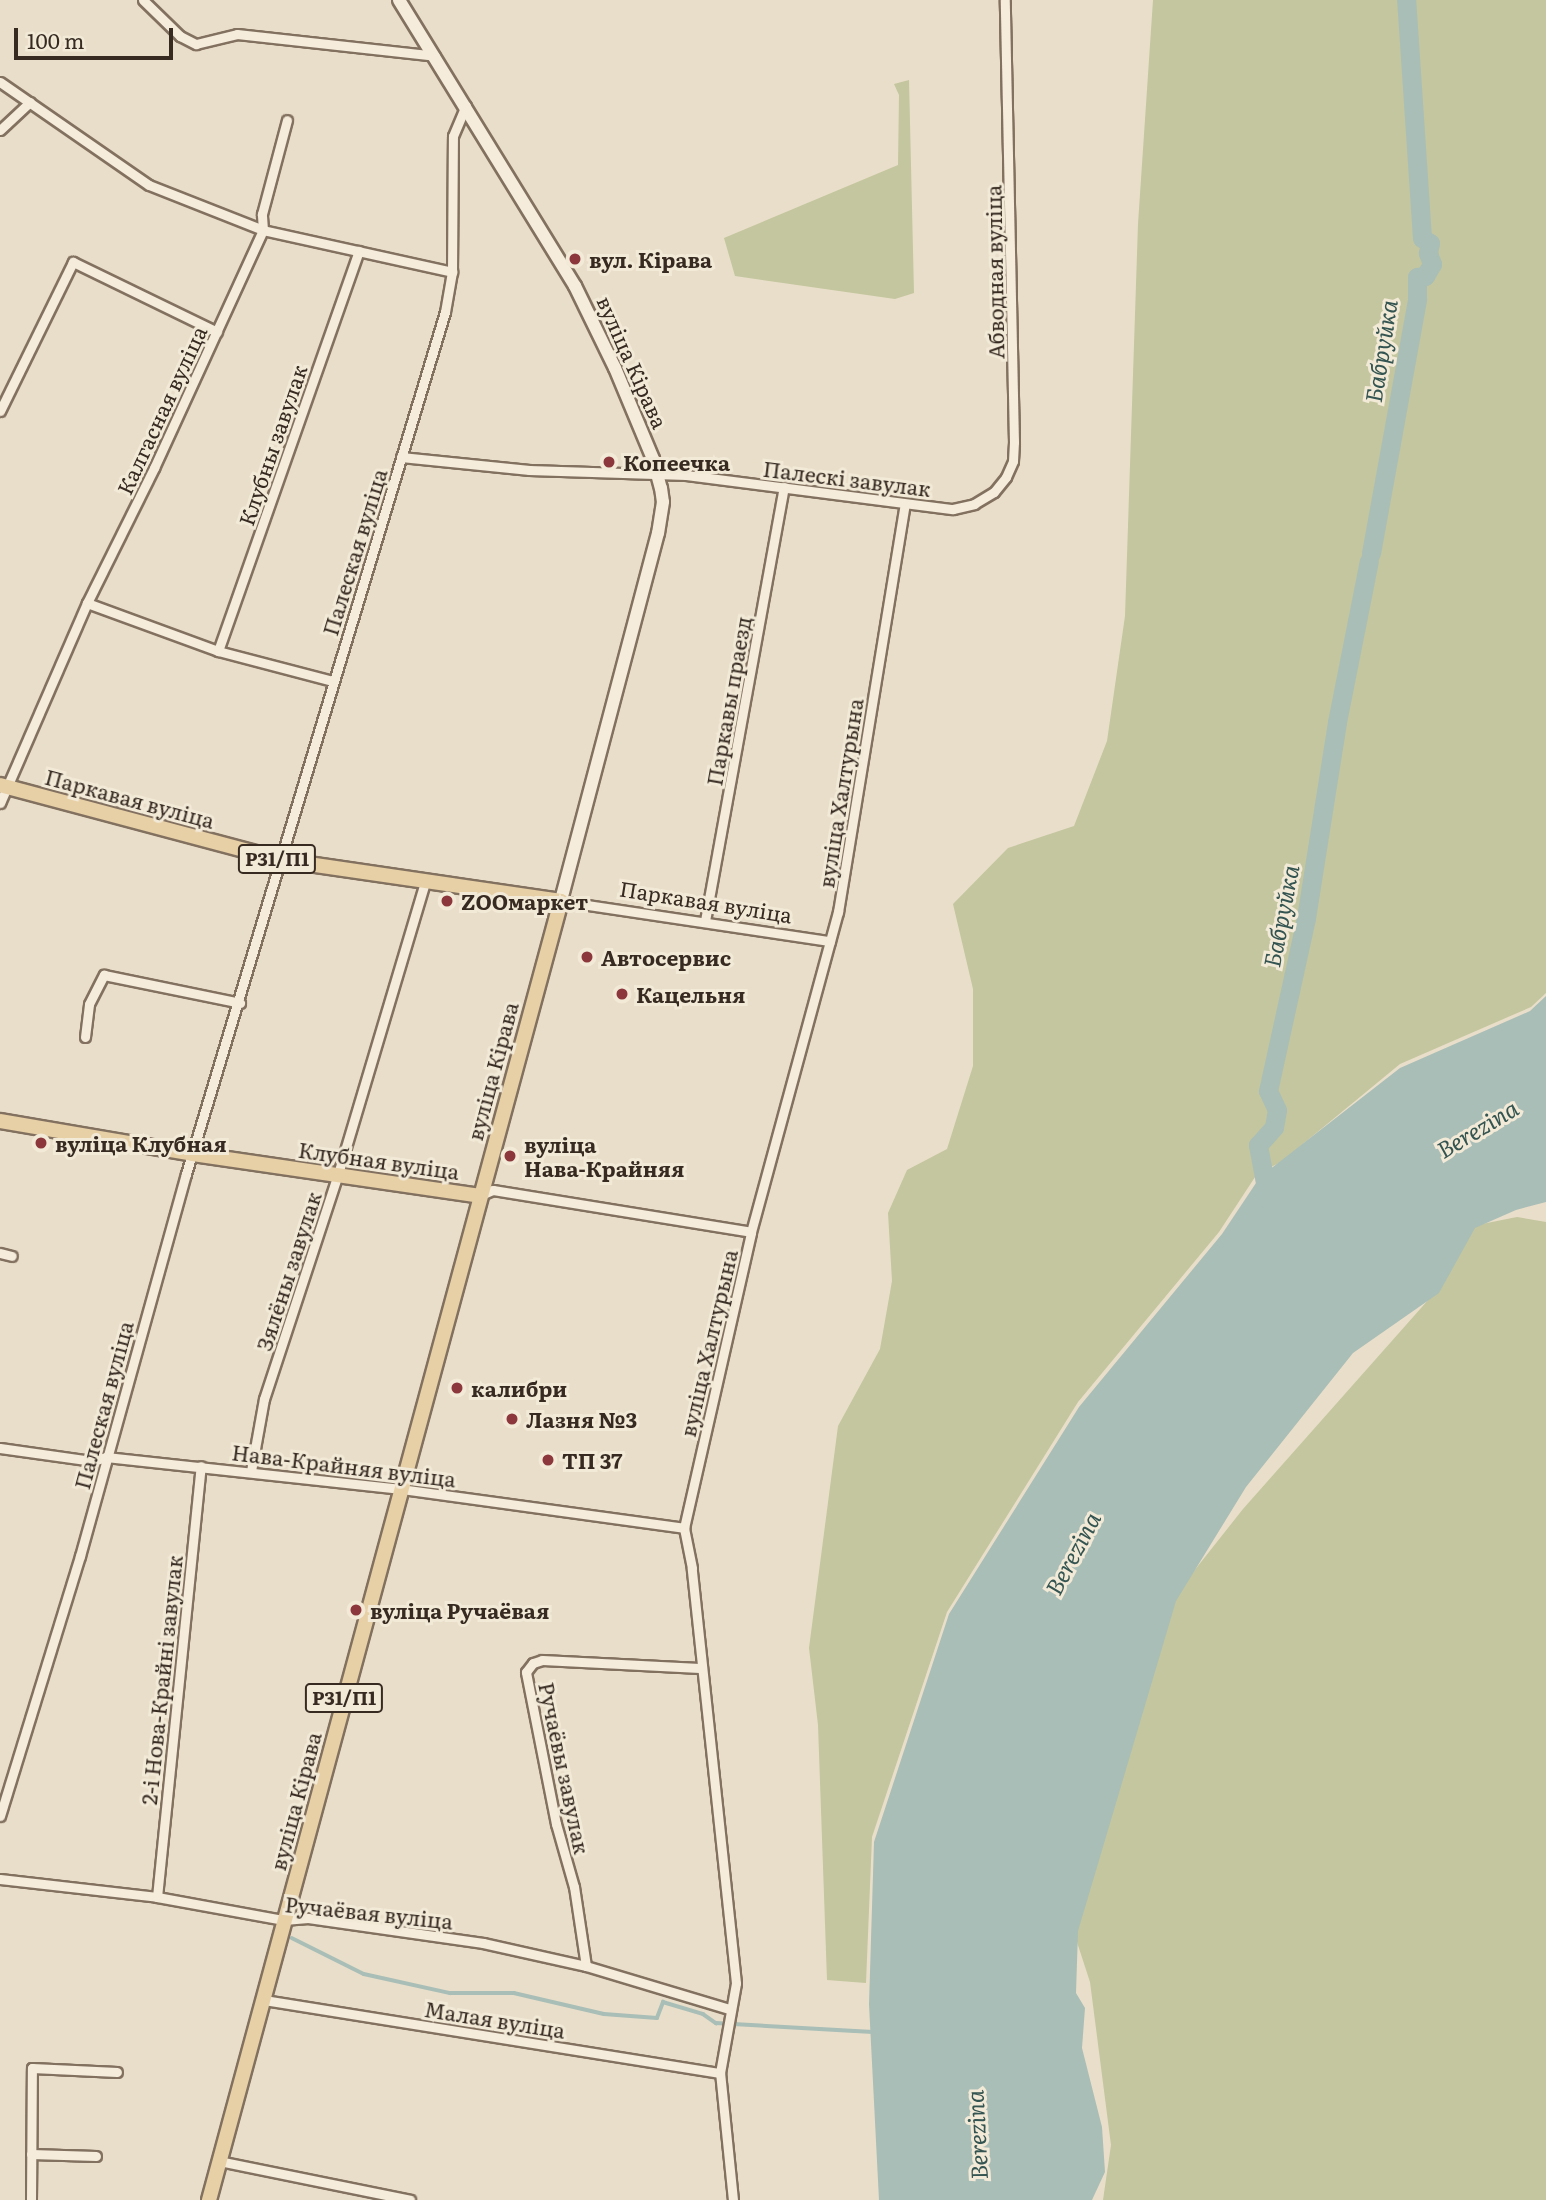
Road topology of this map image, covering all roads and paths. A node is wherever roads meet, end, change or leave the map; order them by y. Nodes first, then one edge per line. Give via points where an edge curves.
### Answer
1 (143, 0) edge
2 (399, 0) edge
3 (1005, 0) edge
4 (435, 56) junction
5 (0, 82) edge
6 (30, 102) junction
7 (466, 106) junction
8 (287, 120) dead end
9 (0, 130) edge
10 (263, 230) junction
11 (359, 251) junction
12 (452, 272) junction
13 (217, 332) junction
14 (0, 411) edge
15 (401, 457) junction
16 (659, 475) junction
17 (785, 487) junction
18 (905, 504) junction
19 (953, 509) joint
20 (87, 603) junction
21 (218, 652) junction
22 (332, 681) junction
23 (2, 785) edge
24 (0, 803) edge
25 (281, 860) junction
26 (425, 883) junction
27 (561, 901) junction
28 (705, 921) junction
29 (830, 941) junction
30 (240, 1003) junction
31 (85, 1037) dead end
32 (0, 1121) edge
33 (193, 1154) junction
34 (338, 1174) junction
35 (480, 1196) junction
36 (751, 1232) junction
37 (0, 1253) edge
38 (12, 1256) dead end
39 (0, 1448) edge
40 (106, 1457) junction
41 (201, 1466) junction
42 (251, 1472) junction
43 (401, 1489) junction
44 (684, 1528) junction
45 (700, 1668) junction
46 (0, 1816) edge
47 (0, 1879) edge
48 (157, 1897) junction
49 (284, 1920) junction
50 (586, 1966) junction
51 (264, 2000) junction
52 (728, 2013) junction
53 (117, 2072) dead end
54 (720, 2073) junction
55 (31, 2154) junction
56 (96, 2156) dead end
57 (219, 2161) junction
58 (31, 2200) edge
59 (209, 2200) edge
60 (410, 2200) edge
61 (733, 2200) edge

1 - 4 street via 180,36 196,44 237,34
2 - 4 main road, вуліца Кірава
3 - 19 street, Абводная вуліца via 1013,461 994,492
4 - 7 main road, вуліца Кірава
5 - 6 street
6 - 9 street
6 - 10 street via 149,185
7 - 12 street, Палеская вуліца via 453,136
7 - 16 main road, вуліца Кірава via 581,296
8 - 10 street, Калгасная вуліца via 262,214
10 - 11 street
10 - 13 street, Калгасная вуліца
11 - 12 street
11 - 21 street, Клубны завулак
12 - 15 street, Палеская вуліца via 445,312
13 - 14 street via 73,262
13 - 20 street, Калгасная вуліца
15 - 16 street, Палескі завулак via 529,470
15 - 22 street, Палеская вуліца
16 - 17 street, Палескі завулак
16 - 27 main road, вуліца Кірава via 663,502 659,533
17 - 18 street, Палескі завулак
17 - 28 street, Паркавы праезд
18 - 19 street, Палескі завулак
18 - 29 street, вуліца Халтурына
20 - 21 street
20 - 23 street, Калгасная вуліца
21 - 22 street
22 - 25 street, Палеская вуліца
23 - 24 street, Калгасная вуліца
23 - 25 main road, Паркавая вуліца / Р31/П1
25 - 26 main road, Паркавая вуліца / Р31/П1
25 - 30 street, Палеская вуліца
26 - 27 main road, Паркавая вуліца / Р31/П1
26 - 34 street, Зялёны завулак
27 - 28 street, Паркавая вуліца
27 - 35 main road, вуліца Кірава / Р31/П1
28 - 29 street, Паркавая вуліца
29 - 36 street, вуліца Халтурына
30 - 31 street via 104,975 89,1004
30 - 33 street, Палеская вуліца
32 - 33 main road, Клубная вуліца
33 - 34 main road, Клубная вуліца
33 - 40 street, Палеская вуліца
34 - 35 main road, Клубная вуліца
34 - 42 street, Зялёны завулак via 264,1399
35 - 36 street, Клубная вуліца via 493,1190
35 - 43 main road, вуліца Кірава / Р31/П1
36 - 44 street, вуліца Халтурына
37 - 38 street
39 - 40 street, Нава-Крайняя вуліца via 93,1461
40 - 41 street, Нава-Крайняя вуліца
40 - 46 street, Палеская вуліца
41 - 42 street, Нава-Крайняя вуліца
41 - 48 street, 2-і Нова-Крайні завулак
42 - 43 street, Нава-Крайняя вуліца
43 - 44 street, Нава-Крайняя вуліца
43 - 49 main road, вуліца Кірава / Р31/П1
44 - 45 street, вуліца Халтурына via 692,1567
45 - 50 street, Ручаёвы завулак via 542,1660 526,1672 556,1824 574,1887
45 - 52 street, вуліца Халтурына via 736,1983
47 - 48 street, Ручаёвая вуліца
48 - 49 street, Ручаёвая вуліца
49 - 50 street, Ручаёвая вуліца via 308,1918 482,1942
49 - 51 main road, вуліца Кірава / Р31/П1
50 - 52 street, Ручаёвая вуліца
51 - 54 street, Малая вуліца
51 - 57 main road, вуліца Кірава / Р31/П1
52 - 54 street, вуліца Халтурына
53 - 55 street via 32,2068
54 - 61 street, вуліца Халтурына
55 - 56 street
55 - 58 street
57 - 59 main road, вуліца Кірава / Р31/П1
57 - 60 street

